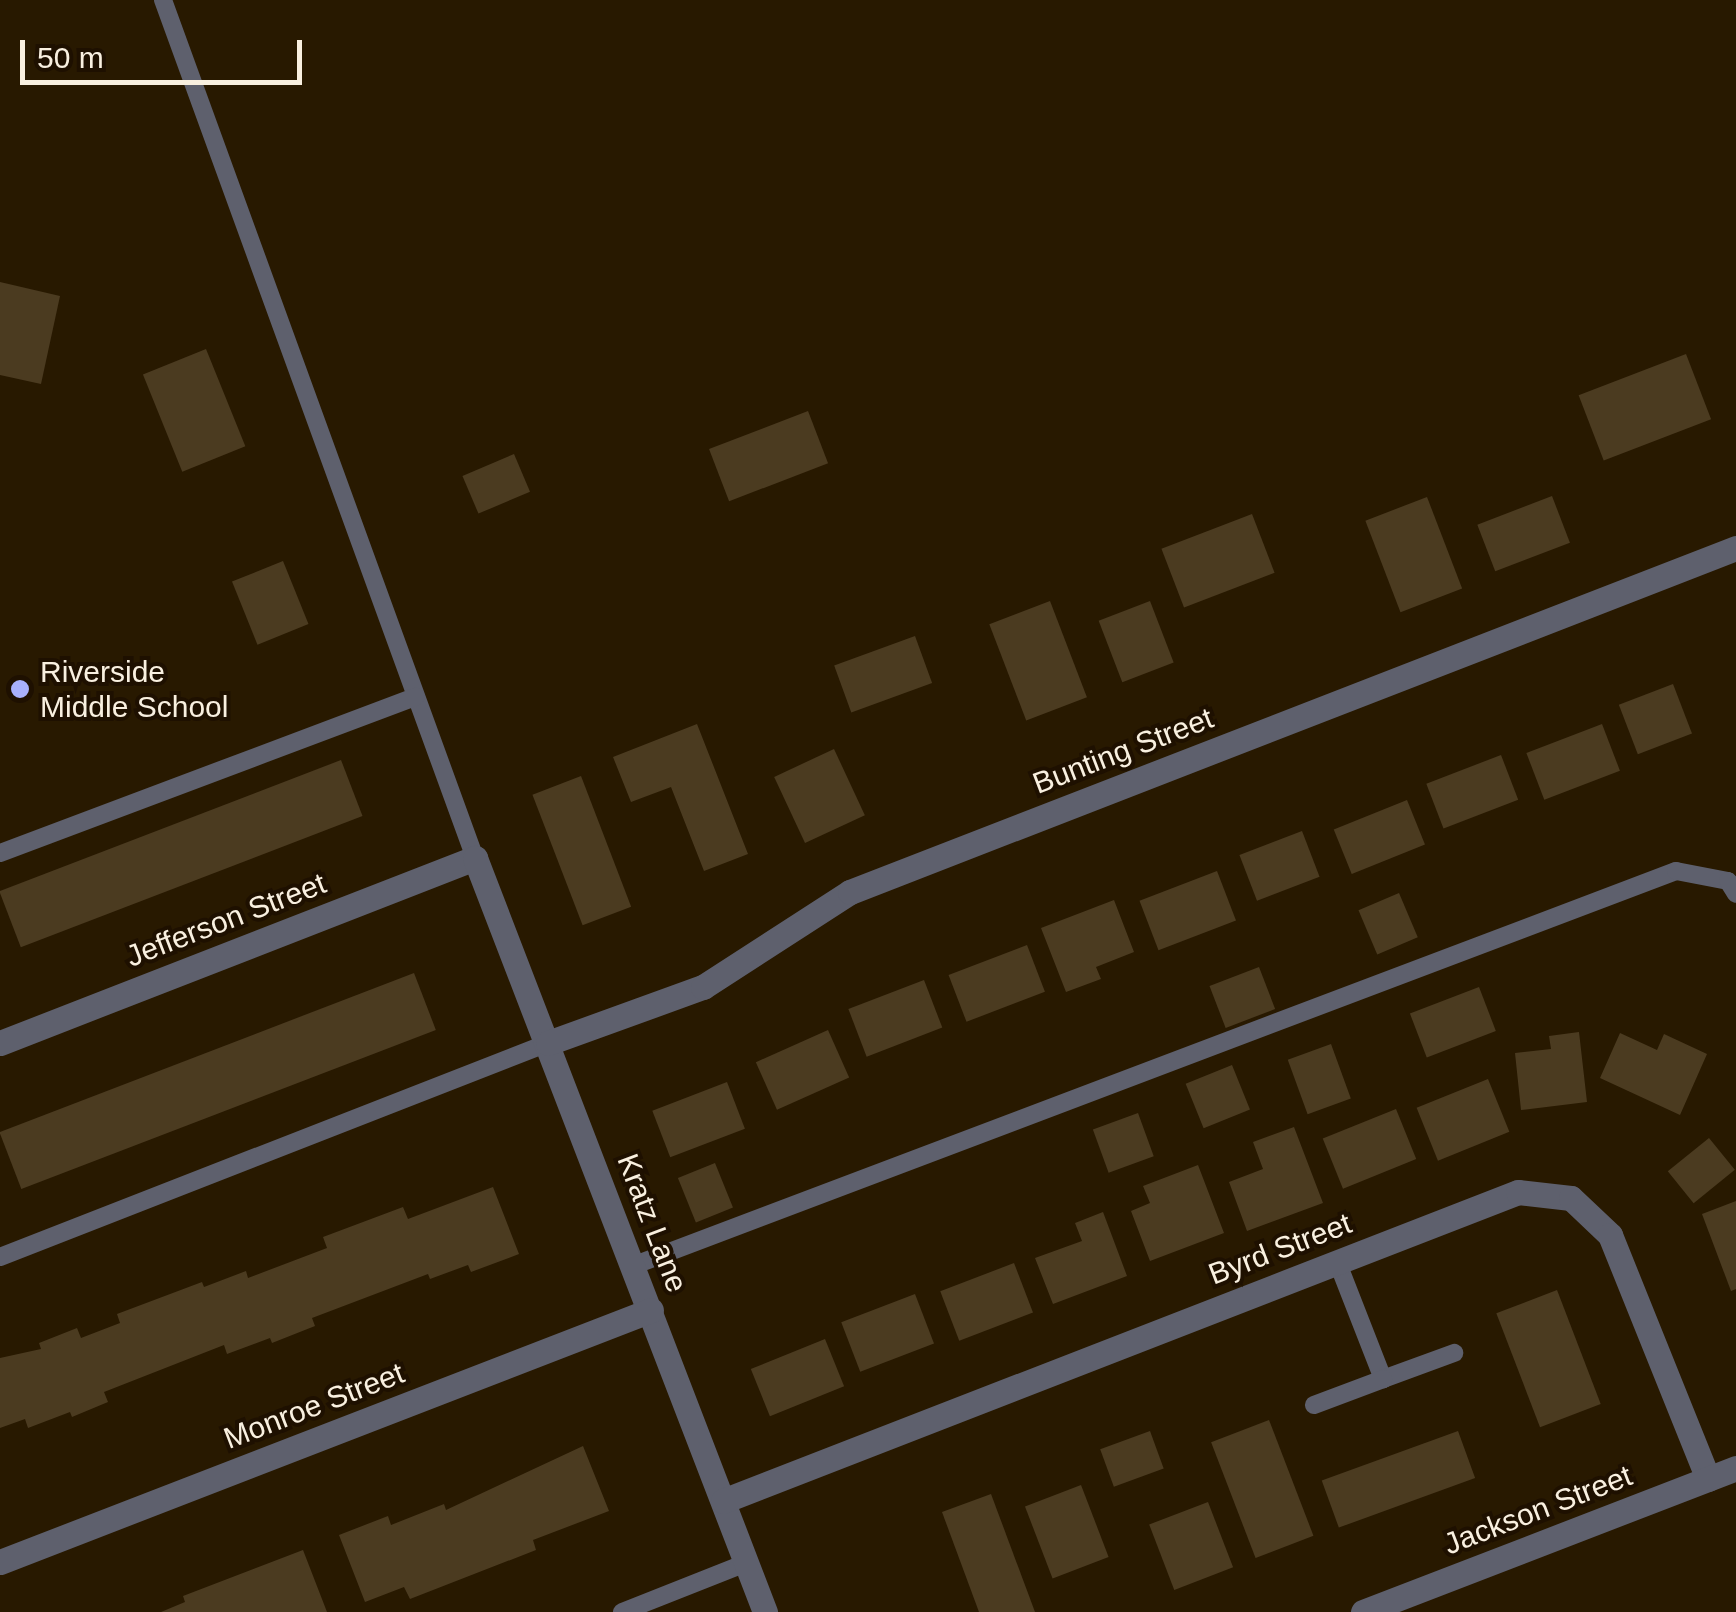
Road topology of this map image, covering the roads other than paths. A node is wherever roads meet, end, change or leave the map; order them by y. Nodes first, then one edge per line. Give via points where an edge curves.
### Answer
1 (162, 0) edge
2 (1736, 548) edge
3 (416, 697) junction
4 (0, 853) edge
5 (475, 858) junction
6 (1736, 894) edge
7 (548, 1042) junction
8 (0, 1043) edge
9 (0, 1257) edge
10 (1338, 1262) junction
11 (636, 1266) junction
12 (650, 1310) junction
13 (1454, 1354) dead end
14 (1383, 1380) junction
15 (1314, 1405) dead end
16 (1736, 1468) edge
17 (1708, 1478) junction
18 (722, 1501) junction
19 (0, 1562) edge
20 (746, 1563) junction
21 (622, 1612) edge
22 (765, 1612) edge
23 (1363, 1612) edge

1 - 3 lane
2 - 7 street, Bunting Street via 850,892 703,987
3 - 4 lane
3 - 5 lane
5 - 7 street, Kratz Lane
5 - 8 street, Jefferson Street
6 - 11 lane via 1728,881 1676,871
7 - 9 lane
7 - 11 street, Kratz Lane
10 - 14 lane
10 - 17 street, Byrd Street via 1518,1192 1571,1198 1610,1235
10 - 18 street, Byrd Street
11 - 12 street, Kratz Lane
12 - 18 street, Kratz Lane
12 - 19 street, Monroe Street
13 - 14 lane
14 - 15 lane
16 - 17 street, Jackson Street
17 - 23 street, Jackson Street
18 - 20 street, Kratz Lane
20 - 21 lane
20 - 22 street, Kratz Lane

